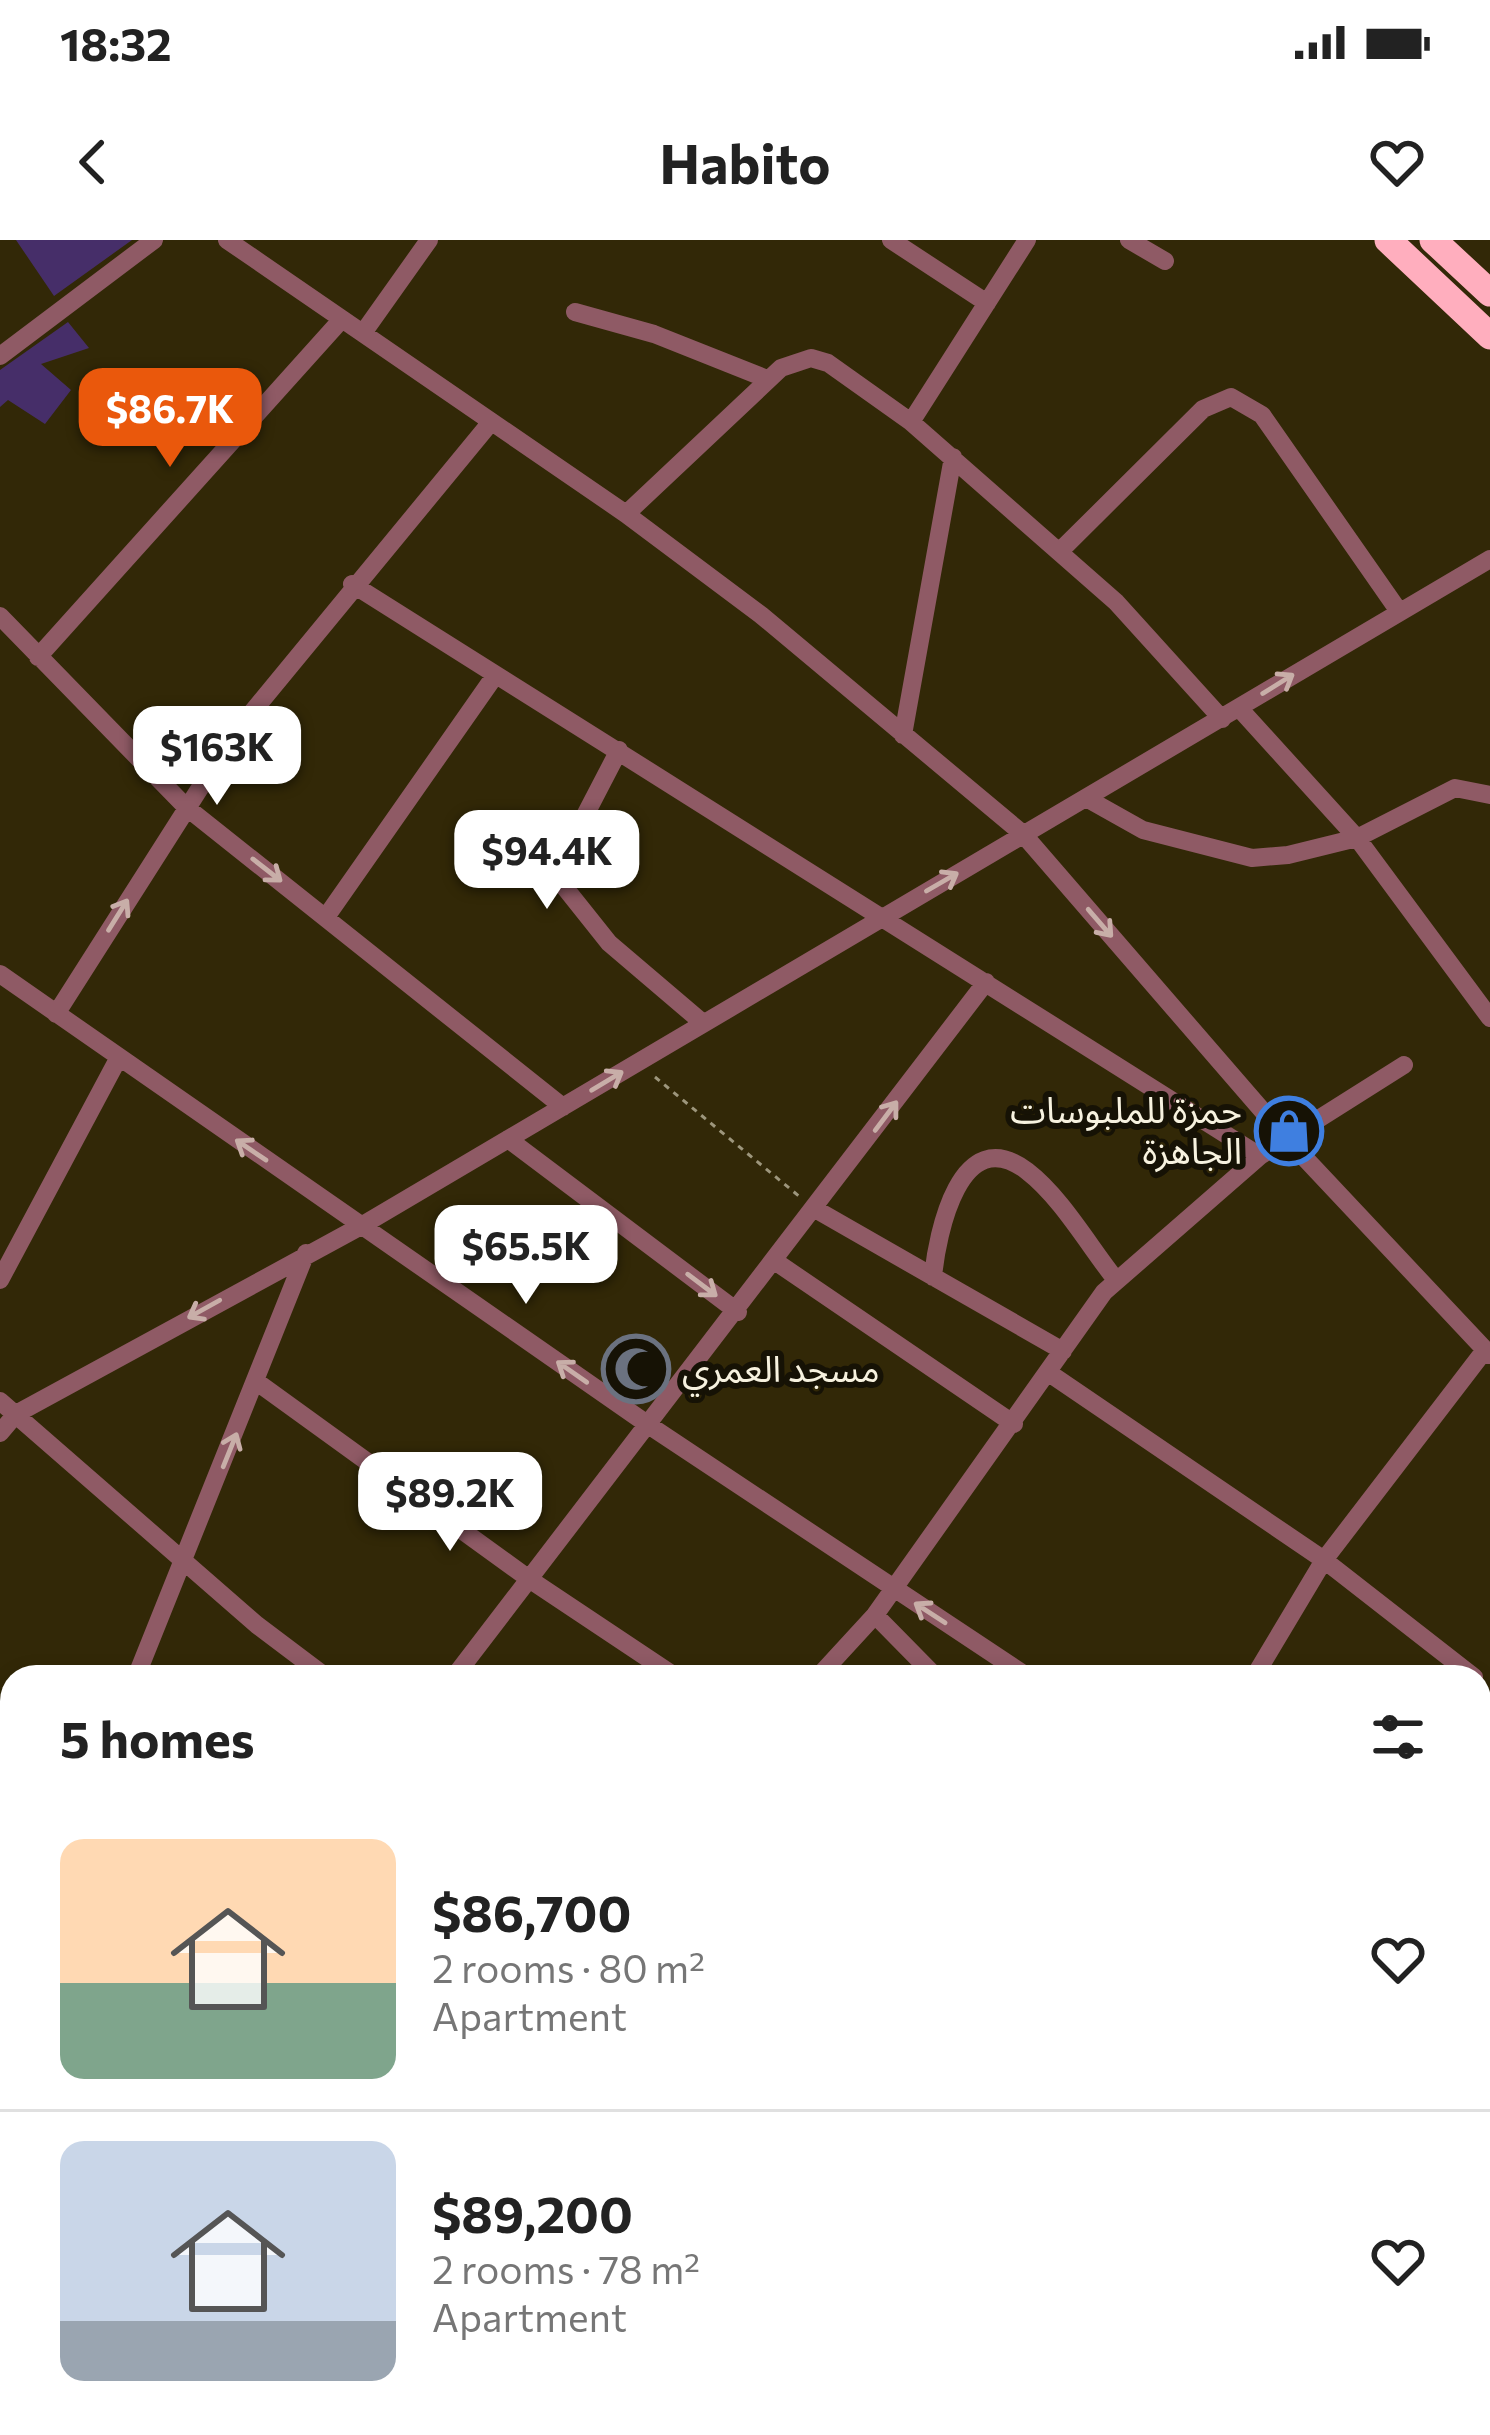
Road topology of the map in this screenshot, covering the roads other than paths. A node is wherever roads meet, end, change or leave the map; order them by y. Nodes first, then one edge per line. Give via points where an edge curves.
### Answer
1 (154, 240) edge
2 (227, 240) edge
3 (429, 240) edge
4 (891, 240) edge
5 (1028, 240) edge
6 (1129, 240) edge
7 (1388, 240) edge
8 (1433, 240) edge
9 (1165, 261) dead end
10 (1490, 293) edge
11 (987, 303) junction
12 (575, 312) dead end
13 (342, 319) junction
14 (363, 333) junction
15 (1490, 336) edge
16 (0, 356) edge
17 (767, 379) junction
18 (491, 422) junction
19 (911, 422) junction
20 (953, 457) junction
21 (626, 514) junction
22 (1060, 550) junction
23 (1490, 560) edge
24 (352, 584) junction
25 (1398, 610) junction
26 (0, 616) edge
27 (38, 657) junction
28 (494, 677) junction
29 (1231, 713) junction
30 (903, 735) junction
31 (620, 750) junction
32 (1490, 795) edge
33 (1087, 797) junction
34 (186, 807) junction
35 (1023, 835) junction
36 (1357, 838) junction
37 (884, 915) junction
38 (326, 917) junction
39 (0, 974) edge
40 (986, 982) junction
41 (56, 1014) junction
42 (1490, 1018) edge
43 (703, 1023) junction
44 (118, 1060) junction
45 (1404, 1065) dead end
46 (562, 1107) junction
47 (1286, 1138) junction
48 (508, 1139) junction
49 (1260, 1156) junction
50 (815, 1209) junction
51 (362, 1226) junction
52 (306, 1253) junction
53 (776, 1262) junction
54 (933, 1277) junction
55 (0, 1280) edge
56 (1116, 1280) junction
57 (738, 1312) junction
58 (1063, 1351) junction
59 (1488, 1352) edge
60 (1049, 1373) junction
61 (257, 1382) junction
62 (8, 1407) edge
63 (1014, 1424) junction
64 (650, 1426) junction
65 (0, 1433) edge
66 (185, 1558) junction
67 (1324, 1560) junction
68 (532, 1581) junction
69 (892, 1589) junction
70 (874, 1615) junction
71 (141, 1665) edge
72 (310, 1665) edge
73 (464, 1665) edge
74 (658, 1665) edge
75 (829, 1665) edge
76 (924, 1665) edge
77 (1009, 1665) edge
78 (1261, 1665) edge
79 (1459, 1665) edge

1 - 16 street
2 - 13 street
3 - 14 street
4 - 11 street
5 - 11 street
6 - 9 street
7 - 15 highway
8 - 10 highway
11 - 19 street
12 - 17 street
13 - 14 street
13 - 27 street
14 - 18 street
17 - 19 street via 800,359 828,363
17 - 21 street
18 - 21 street
18 - 24 street
19 - 20 street
20 - 22 street
20 - 30 street
21 - 30 street
22 - 25 street via 1203,409 1231,397 1262,415
22 - 29 street
23 - 25 street
24 - 28 street
24 - 34 street
29 -> 25 street
26 - 27 street
27 - 34 street
28 - 31 street
28 - 38 street
29 - 33 street
29 - 36 street
30 - 35 street
31 - 37 street
31 - 43 street via 565,854 562,884 609,943
32 - 36 street via 1455,788
33 - 35 street
33 - 36 street via 1143,830 1252,857
34 -> 38 street
41 -> 34 street
37 -> 35 street
35 -> 47 street
36 - 42 street
37 - 40 street
37 - 43 street
38 - 46 street
39 - 41 street
40 - 49 street
50 -> 40 street
41 - 44 street
46 -> 43 street
51 -> 44 street
44 - 55 street
45 - 47 street
46 - 48 street
47 - 49 street
47 - 59 street
48 - 51 street
48 -> 57 street
49 - 56 street
50 - 53 street
50 - 54 street
51 - 52 street
64 -> 51 street
52 - 61 street
52 -> 62 street
53 - 57 street
53 - 63 street
54 - 56 street via 949,1201 963,1175 992,1160 1030,1173
54 - 58 street
56 - 58 street
57 - 64 street
58 - 60 street
59 - 67 street
60 - 63 street
60 - 67 street
66 -> 61 street
61 - 68 street
62 - 65 street
62 - 66 street
63 - 69 street
64 - 68 street
64 - 69 street
66 - 71 street
66 - 72 street
67 - 78 street
67 - 79 street
68 - 73 street
68 - 74 street
69 - 70 street
77 -> 69 street
70 - 75 street
70 - 76 street

